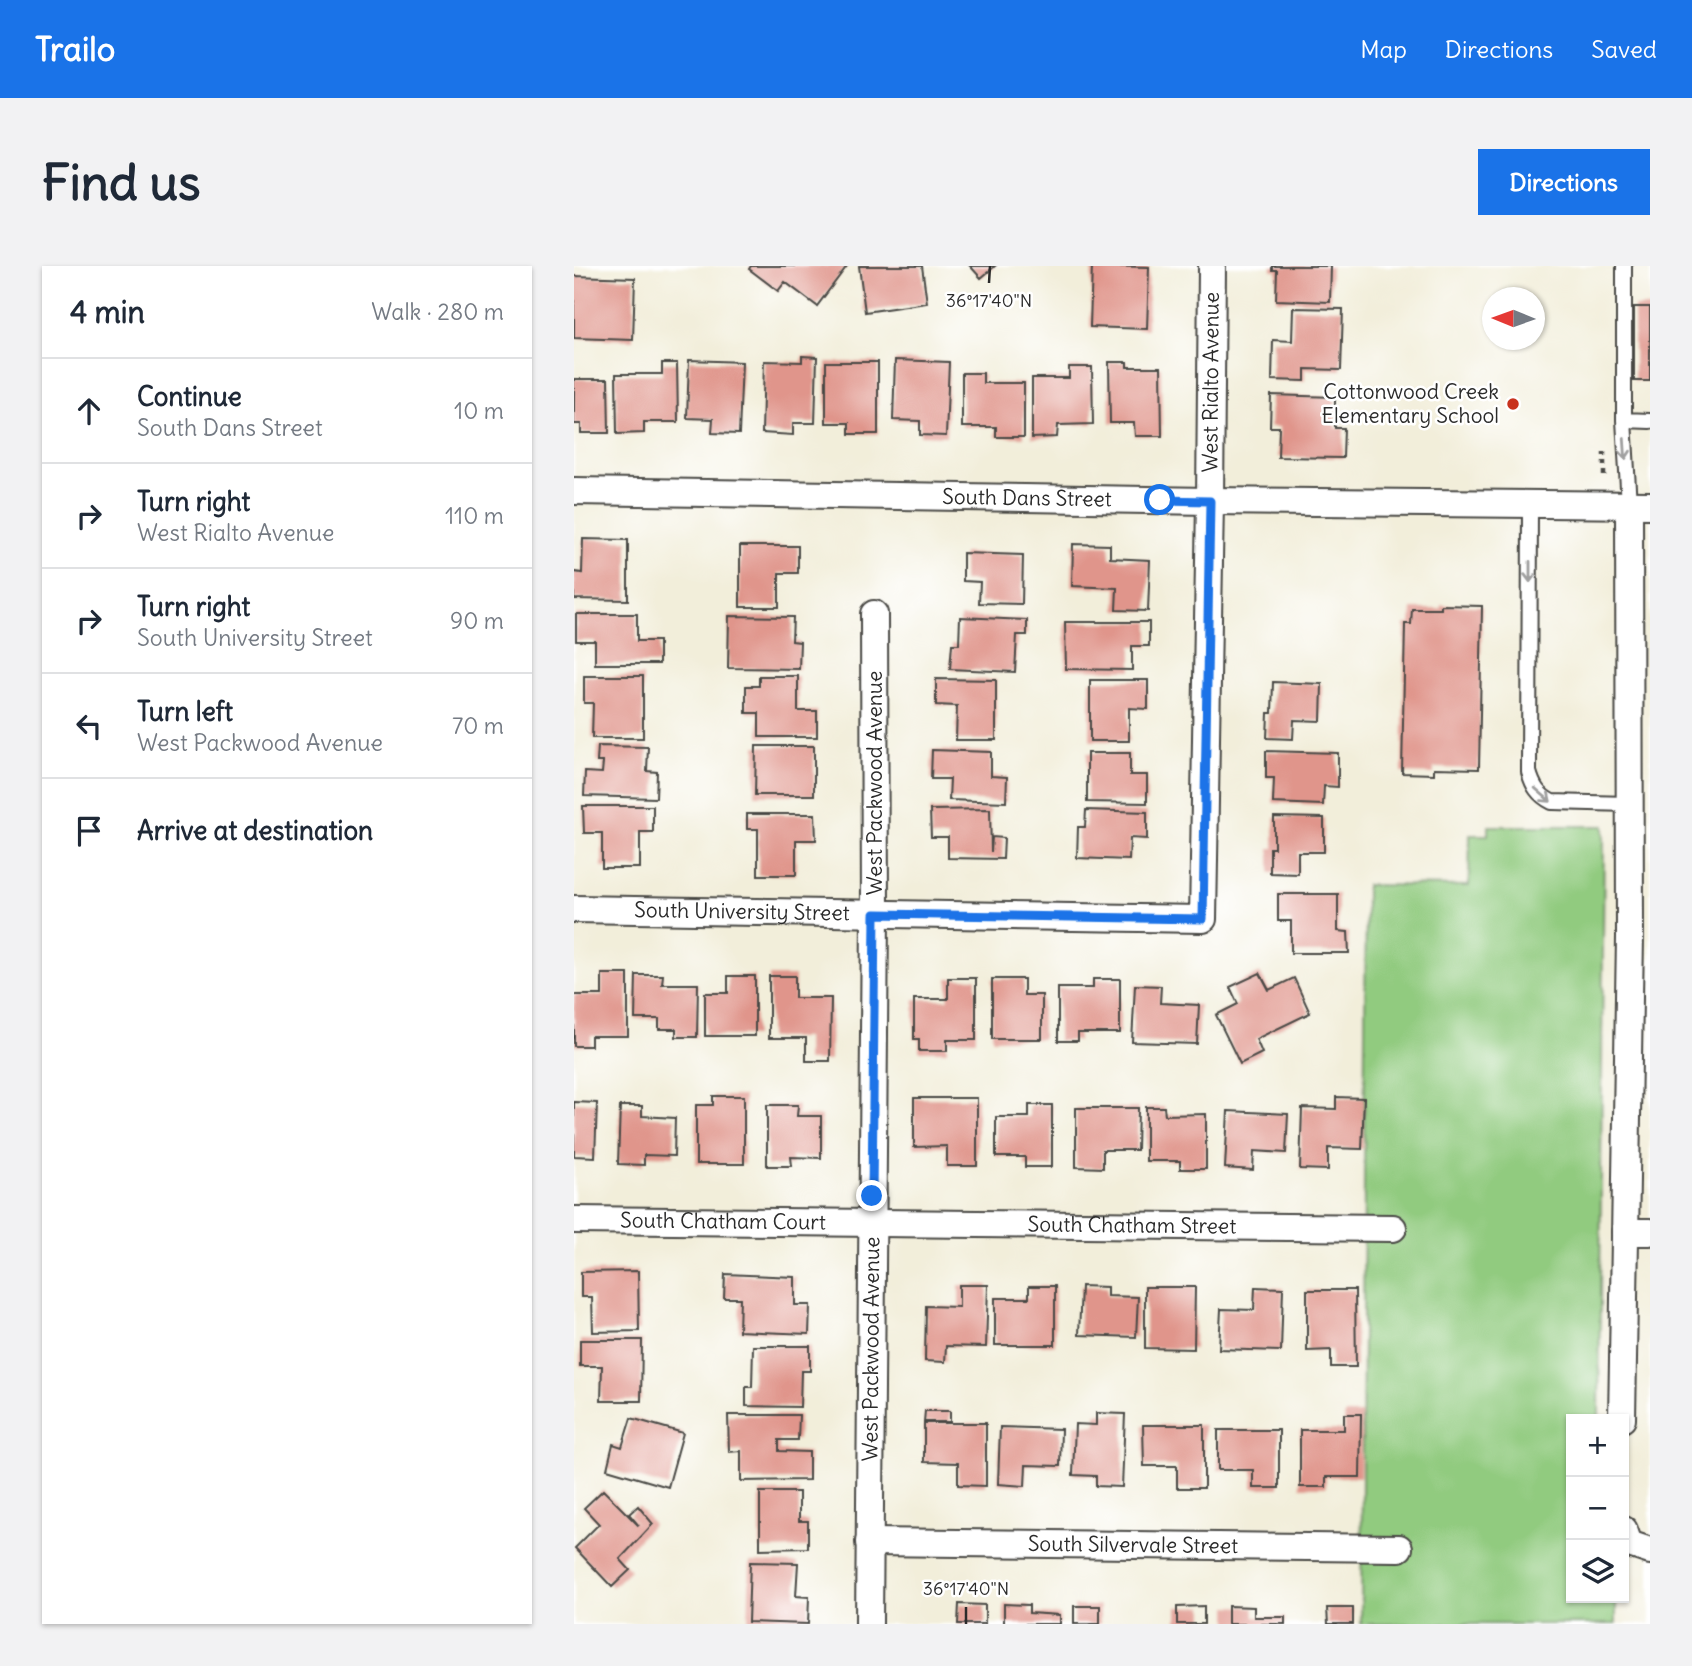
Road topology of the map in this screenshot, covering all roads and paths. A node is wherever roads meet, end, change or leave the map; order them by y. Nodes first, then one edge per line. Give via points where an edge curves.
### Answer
1 (1212, 266) edge
2 (1624, 266) edge
3 (1623, 421) junction
4 (1650, 421) edge
5 (574, 491) edge
6 (1210, 501) junction
7 (1530, 504) junction
8 (1640, 505) edge
9 (874, 614) dead end
10 (1628, 804) junction
11 (574, 909) edge
12 (875, 914) junction
13 (1203, 919) joint
14 (1640, 938) edge
15 (574, 1220) edge
16 (872, 1223) junction
17 (1393, 1228) dead end
18 (1637, 1232) edge
19 (1622, 1414) edge
20 (869, 1542) junction
21 (1399, 1548) dead end
22 (869, 1624) edge

1 - 6 street, West Rialto Avenue
2 - 3 lane
3 - 4 lane
3 -> 8 lane
5 - 6 street, South Dans Street
6 - 7 street, South Dans Street
6 - 13 street, West Rialto Avenue
7 - 8 street, South Dans Street
7 -> 10 lane via 1532,783 1552,802
8 - 10 street
9 - 12 street, West Packwood Avenue
10 - 14 street
11 - 12 street, South University Street
12 - 13 street, South University Street
12 - 16 street, West Packwood Avenue
14 - 18 street
15 - 16 street, South Chatham Court
16 - 17 street, South Chatham Street
16 - 20 street, West Packwood Avenue
18 - 19 street
20 - 21 street, South Silvervale Street
20 - 22 street, West Packwood Avenue

